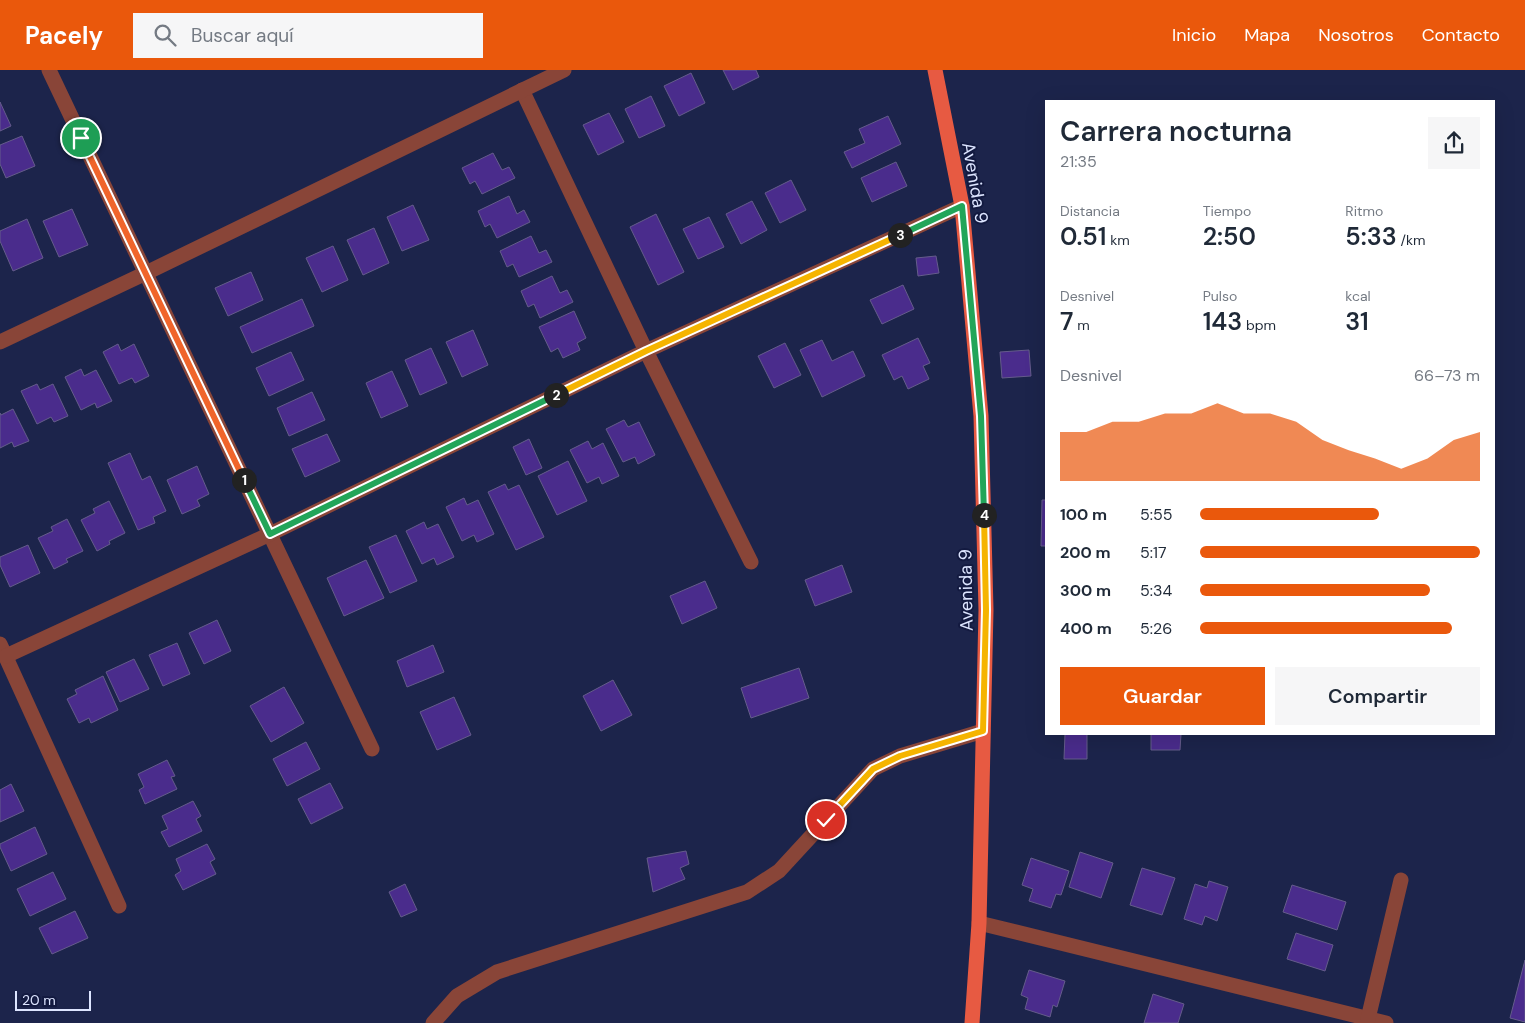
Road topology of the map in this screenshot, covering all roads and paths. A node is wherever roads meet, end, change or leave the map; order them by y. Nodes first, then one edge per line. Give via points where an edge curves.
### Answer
1 (49, 70) edge
2 (564, 70) edge
3 (935, 70) edge
4 (522, 90) junction
5 (962, 206) junction
6 (146, 273) junction
7 (0, 342) edge
8 (646, 351) junction
9 (270, 534) junction
10 (751, 562) dead end
11 (3, 650) edge
12 (983, 731) junction
13 (372, 749) dead end
14 (1401, 880) dead end
15 (119, 906) dead end
16 (979, 923) junction
17 (1368, 1021) edge
18 (433, 1023) edge
19 (972, 1023) edge
20 (1386, 1023) edge

1 - 6 street
2 - 4 street
3 - 5 main road, Avenida 9
4 - 6 street
4 - 8 street
5 - 8 street
5 - 12 main road, Avenida 9 via 981,416 986,610
6 - 7 street
6 - 9 street
8 - 9 street
8 - 10 street
9 - 11 street
9 - 13 street
11 - 15 street
12 - 16 main road, Avenida 9
12 - 18 street via 900,756 873,769 779,871 747,892 497,972 457,996
14 - 17 street
16 - 17 street
16 - 19 main road, Avenida 9
17 - 20 street

